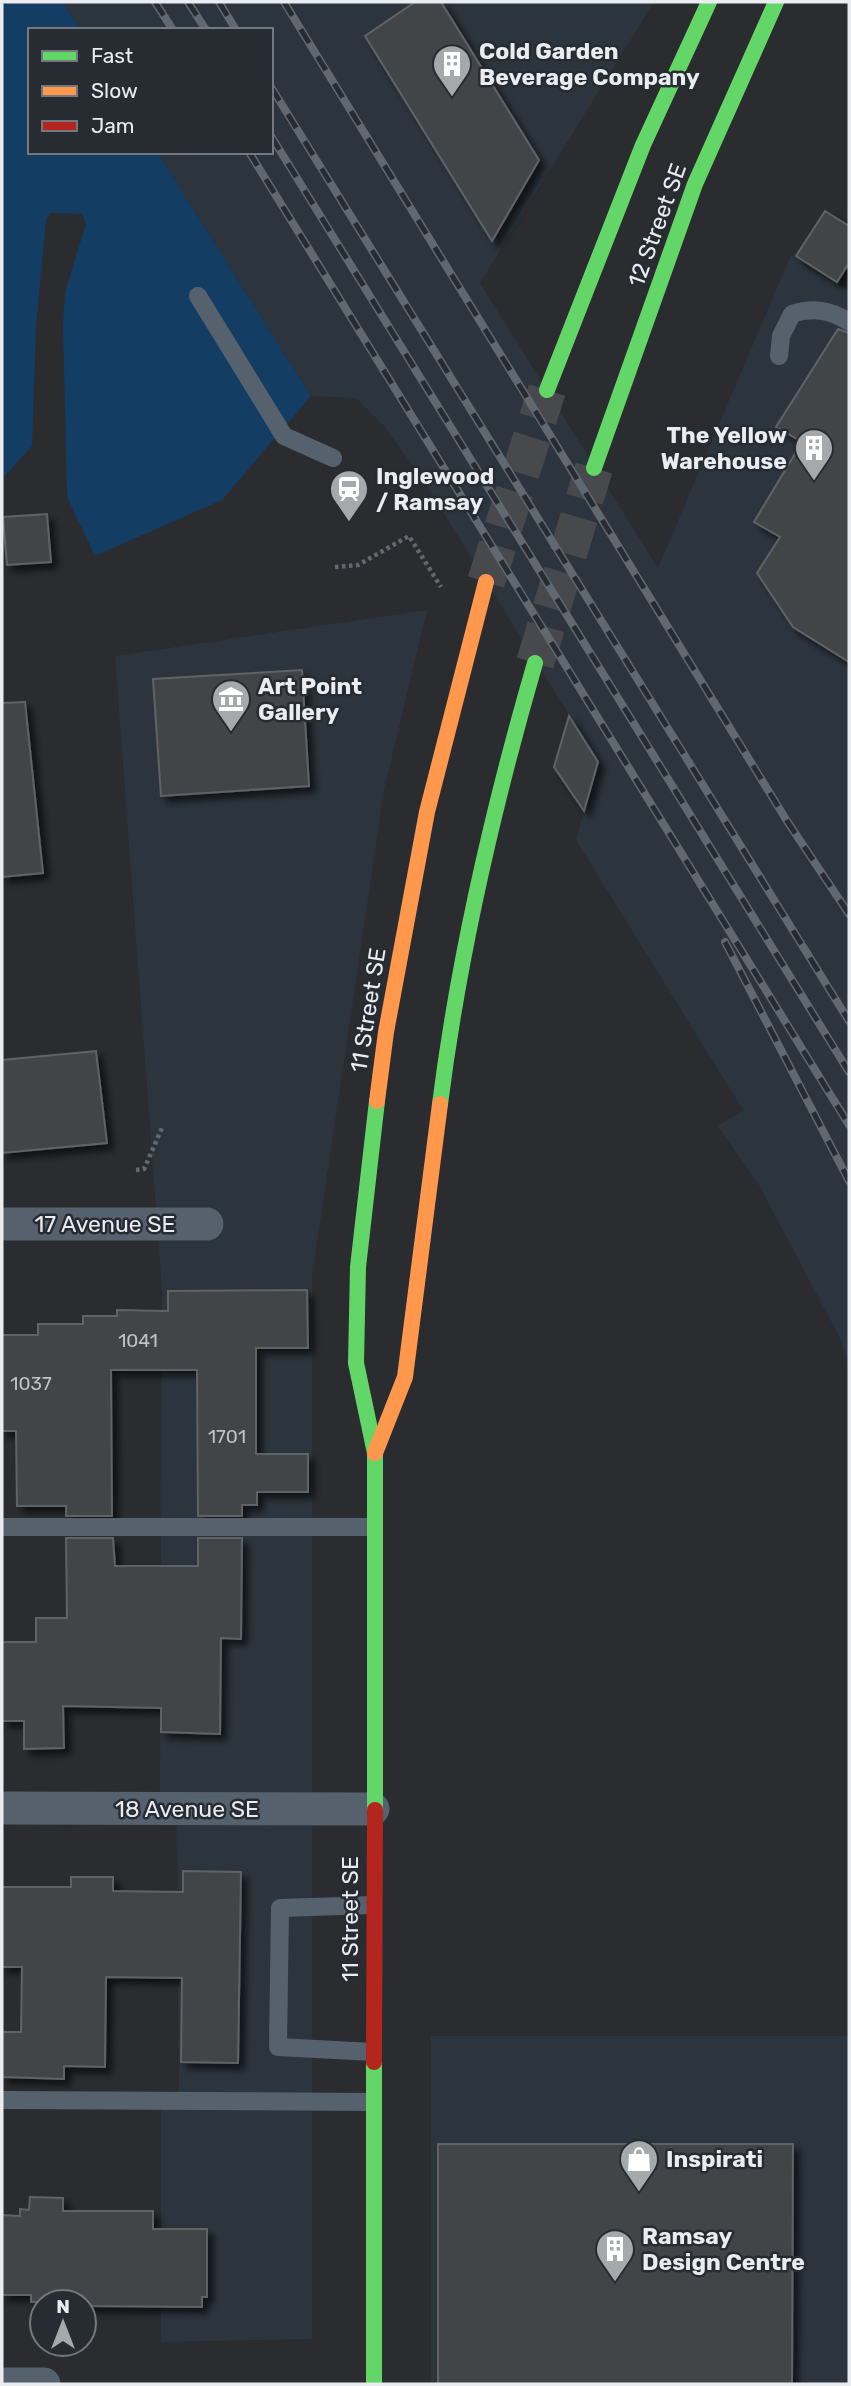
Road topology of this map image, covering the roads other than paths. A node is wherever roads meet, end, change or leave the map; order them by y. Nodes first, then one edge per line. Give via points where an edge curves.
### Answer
1 (709, 2) edge
2 (776, 2) edge
3 (198, 296) dead end
4 (849, 322) edge
5 (779, 356) dead end
6 (547, 390) tunnel mouth
7 (333, 458) dead end
8 (594, 468) tunnel mouth
9 (486, 582) tunnel mouth
10 (535, 663) tunnel mouth
11 (2, 1224) edge
12 (208, 1224) dead end
13 (374, 1453) junction
14 (2, 1527) edge
15 (374, 1527) junction
16 (2, 1808) edge
17 (373, 1809) junction
18 (373, 1905) junction
19 (373, 2052) junction
20 (2, 2099) edge
21 (373, 2102) junction
22 (2, 2384) edge
23 (44, 2384) edge
24 (374, 2384) edge

1 - 6 street, 12 Street SE via 628,174
2 - 8 street, 12 Street SE via 695,184
3 - 7 lane via 284,436
4 - 5 lane via 835,313 811,308 792,314 781,336
9 - 13 street, 11 Street SE via 427,812 386,1032 367,1179 358,1268 356,1363
10 - 13 street, 11 Street SE via 473,901 452,1007 405,1377
11 - 12 street, 17 Avenue SE
13 - 15 street, 11 Street SE
14 - 15 lane
15 - 17 street, 11 Street SE
16 - 17 street, 18 Avenue SE
17 - 18 street, 11 Street SE
18 - 19 street, 11 Street SE
18 - 19 lane via 280,1908 278,2047
19 - 21 street, 11 Street SE
20 - 21 lane
21 - 24 street, 11 Street SE
22 - 23 street

